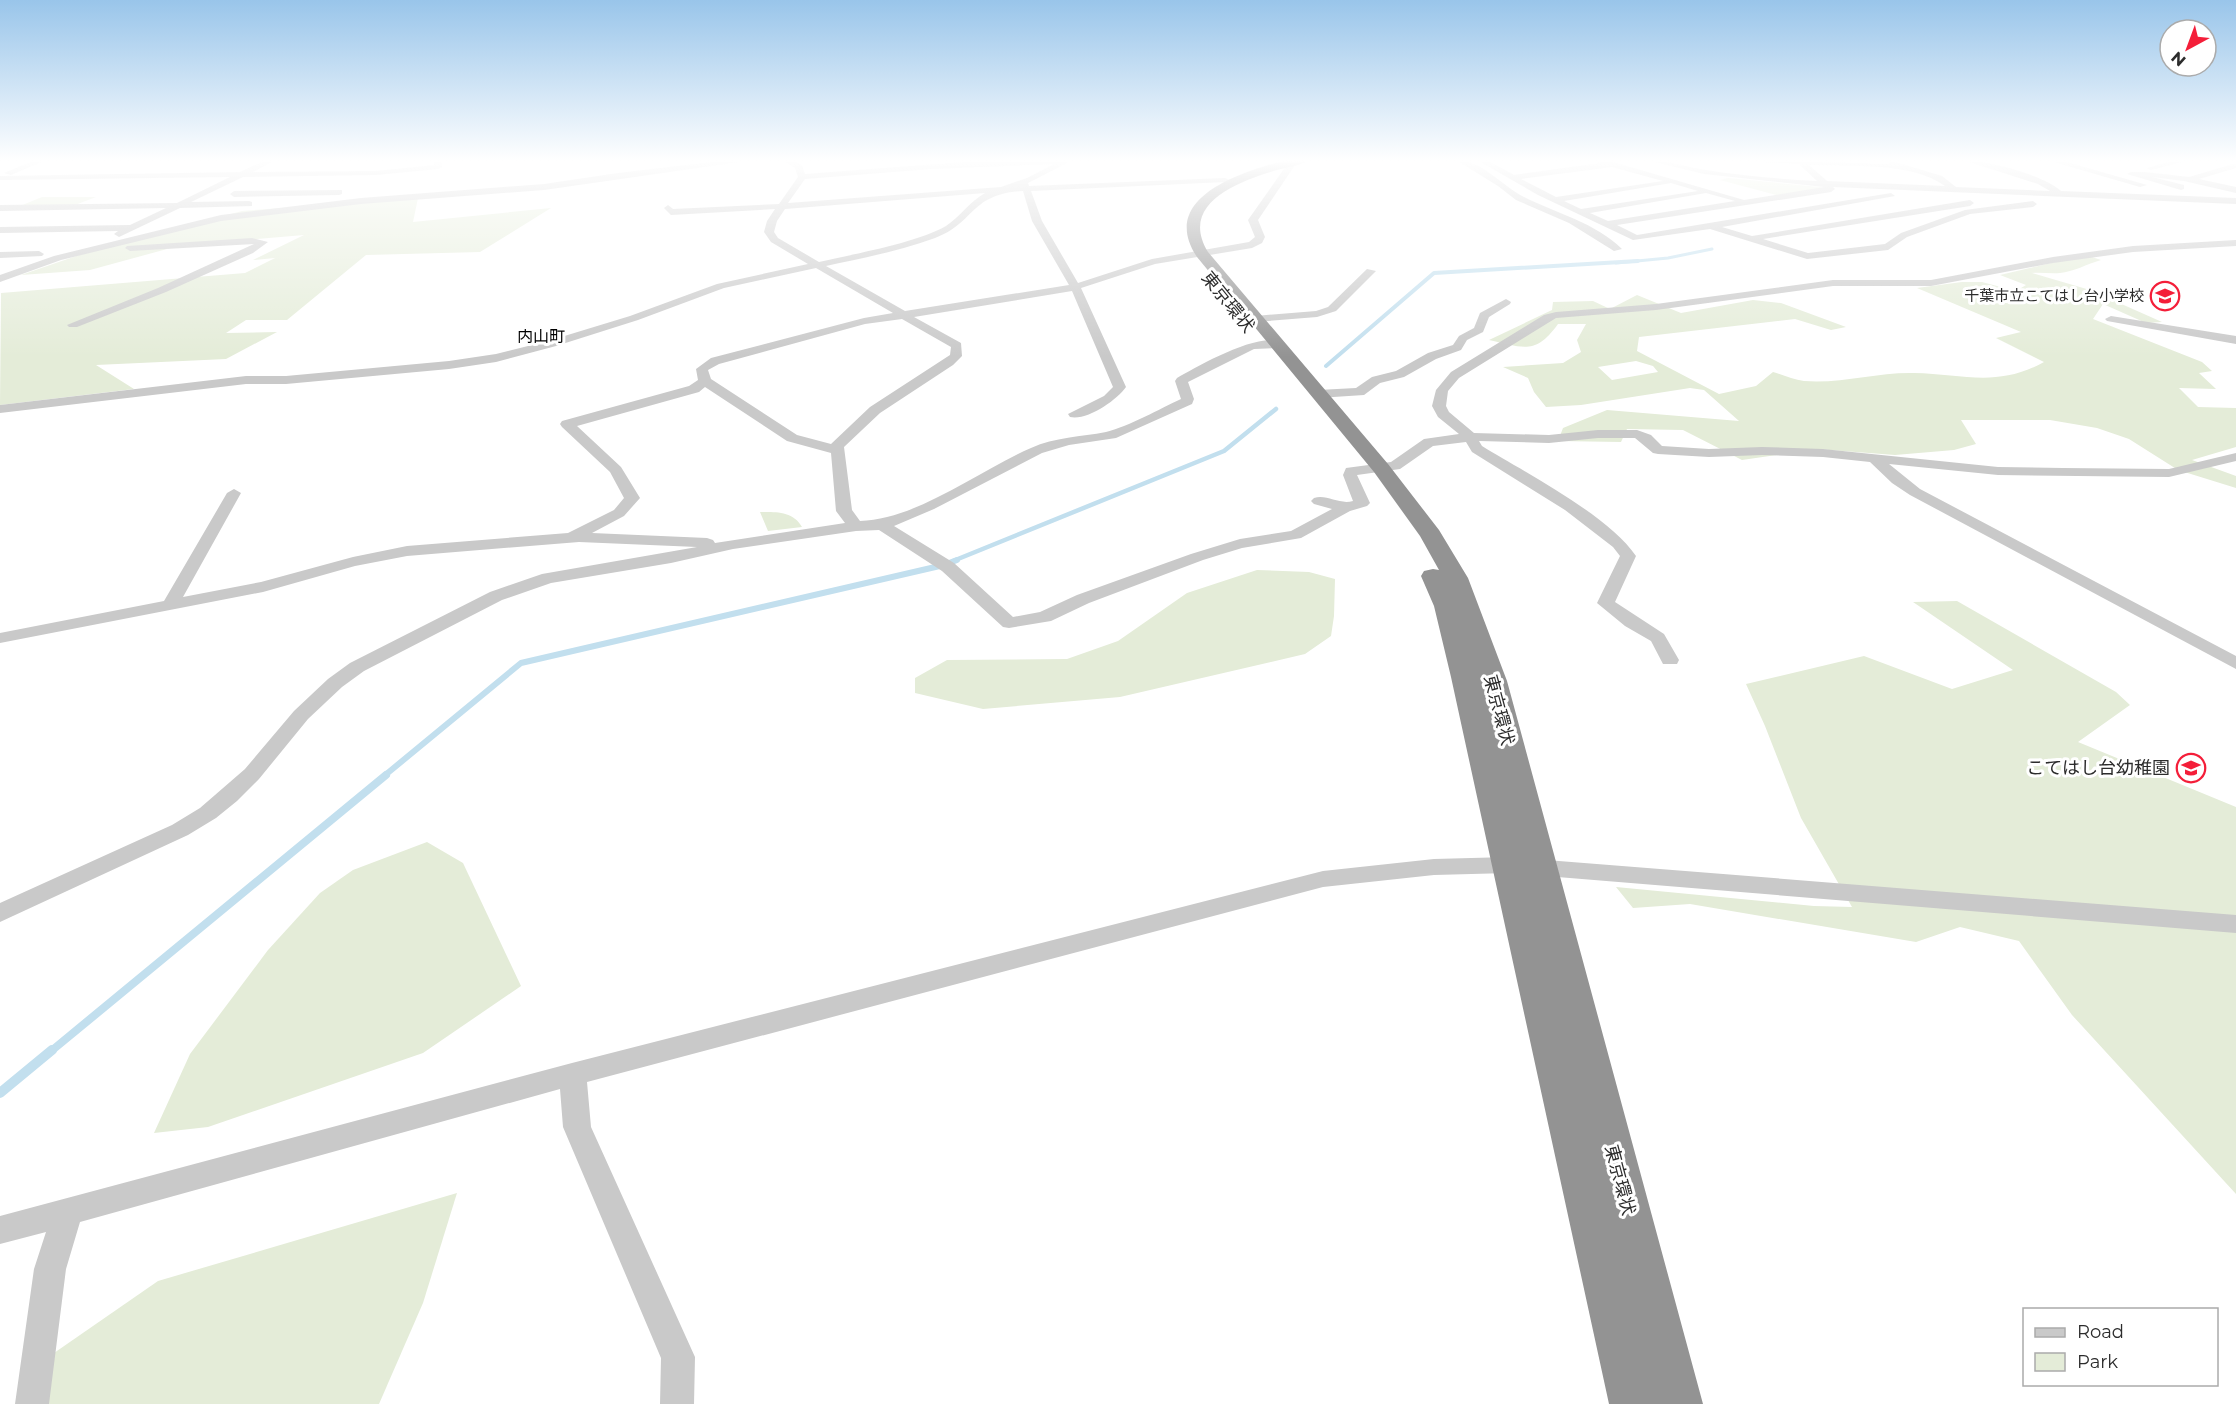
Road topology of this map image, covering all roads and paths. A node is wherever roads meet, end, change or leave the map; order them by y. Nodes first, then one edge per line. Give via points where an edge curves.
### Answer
1 (137, 226) edge
2 (172, 226) edge
3 (185, 226) edge
4 (771, 226) edge
5 (952, 226) edge
6 (1040, 226) edge
7 (1182, 226) edge
8 (1191, 226) edge
9 (1256, 226) edge
10 (1579, 226) edge
11 (1611, 226) edge
12 (1711, 226) joint
13 (1827, 226) edge
14 (1870, 226) edge
15 (1918, 226) edge
16 (132, 228) junction
17 (0, 230) edge
18 (1894, 232) junction
19 (1751, 238) junction
20 (2236, 243) edge
21 (84, 245) junction
22 (1617, 249) dead end
23 (1195, 253) junction
24 (39, 254) junction
25 (0, 255) edge
26 (815, 265) junction
27 (1371, 272) dead end
28 (0, 273) edge
29 (0, 279) edge
30 (1075, 287) junction
31 (1760, 292) junction
32 (1506, 302) dead end
33 (1786, 302) dead end
34 (901, 314) junction
35 (1256, 319) junction
36 (2111, 319) dead end
37 (73, 325) dead end
38 (2236, 340) edge
39 (1269, 344) junction
40 (1420, 364) junction
41 (1456, 375) junction
42 (705, 381) junction
43 (1318, 394) junction
44 (0, 409) edge
45 (1074, 414) dead end
46 (1470, 437) junction
47 (837, 450) junction
48 (2236, 457) edge
49 (1873, 458) junction
50 (1372, 469) junction
51 (234, 493) dead end
52 (1319, 501) dead end
53 (1345, 508) junction
54 (882, 525) junction
55 (856, 526) junction
56 (569, 537) junction
57 (733, 544) junction
58 (170, 605) junction
59 (0, 638) edge
60 (1670, 660) dead end
61 (2236, 663) edge
62 (1524, 866) junction
63 (0, 913) edge
64 (2236, 924) edge
65 (572, 1074) junction
66 (68, 1212) junction
67 (0, 1230) edge
68 (32, 1404) edge
69 (677, 1404) edge
70 (1634, 1404) edge
71 (1678, 1404) edge

1 - 16 street
2 - 16 street
3 - 21 street
4 - 26 street via 769,232 783,246
5 - 26 street via 932,236
6 - 30 street
7 - 23 highway, 東京環状 via 1181,235
8 - 23 highway, 東京環状
9 - 23 street via 1259,241 1244,247
10 - 22 street
11 - 12 street via 1636,238
12 - 19 street
13 - 19 street
14 - 18 street
15 - 18 street
16 - 17 street
16 - 21 street
18 - 19 street via 1888,247 1807,256
20 - 31 street via 2124,250 1931,283 1833,283
21 - 24 street
21 - 29 street
21 - 37 street via 159,248 263,242 162,291
23 - 30 street via 1142,264
23 - 35 highway, 東京環状
23 - 39 highway, 東京環状
24 - 25 street
24 - 28 street
26 - 34 street
26 - 44 street via 721,286 594,332 496,358 286,381 246,380
27 - 35 street via 1332,309 1317,314
30 - 34 street
30 - 45 street via 1120,387 1109,399
31 - 33 street
31 - 41 street via 1548,317
32 - 40 street via 1484,315 1479,330 1463,338 1457,347
34 - 42 street via 848,324 715,361 702,369
34 - 47 street via 957,346 956,356 860,423
35 - 39 highway, 東京環状
36 - 38 street
39 - 43 highway, 東京環状
39 - 50 highway, 東京環状
39 - 54 street via 1252,346 1181,381 1187,401 1111,435 1037,450 929,506
40 - 41 street
40 - 43 street via 1376,380 1359,392
41 - 46 street via 1442,390 1439,406
42 - 47 street via 792,438
42 - 56 street via 694,389 567,424 616,470 632,498 619,513
43 - 50 highway, 東京環状
46 - 49 street via 1549,439 1637,434 1658,450
46 - 50 street via 1429,442 1395,466
46 - 60 street via 1477,449 1570,507 1619,544 1628,556 1606,603 1658,638
47 - 55 street via 844,511
48 - 49 street via 2169,472 1998,471
49 - 61 street via 1915,492
50 - 53 street via 1351,471 1362,503
50 - 62 highway, 東京環状 via 1431,535 1470,612 1492,681
51 - 58 street
52 - 53 street
53 - 54 street via 1295,536 1249,535 1045,617 1009,623 944,564
54 - 55 street
55 - 57 street
56 - 57 street
56 - 58 street via 396,553 263,587
57 - 63 street via 521,586 382,653 335,683 252,774 208,813 180,830
58 - 59 street
62 - 64 street
62 - 65 street via 1434,867 1288,886
62 - 70 highway, 東京環状
62 - 71 highway, 東京環状
65 - 66 street
65 - 69 street via 578,1127 678,1357
66 - 67 street
66 - 68 street via 50,1269

